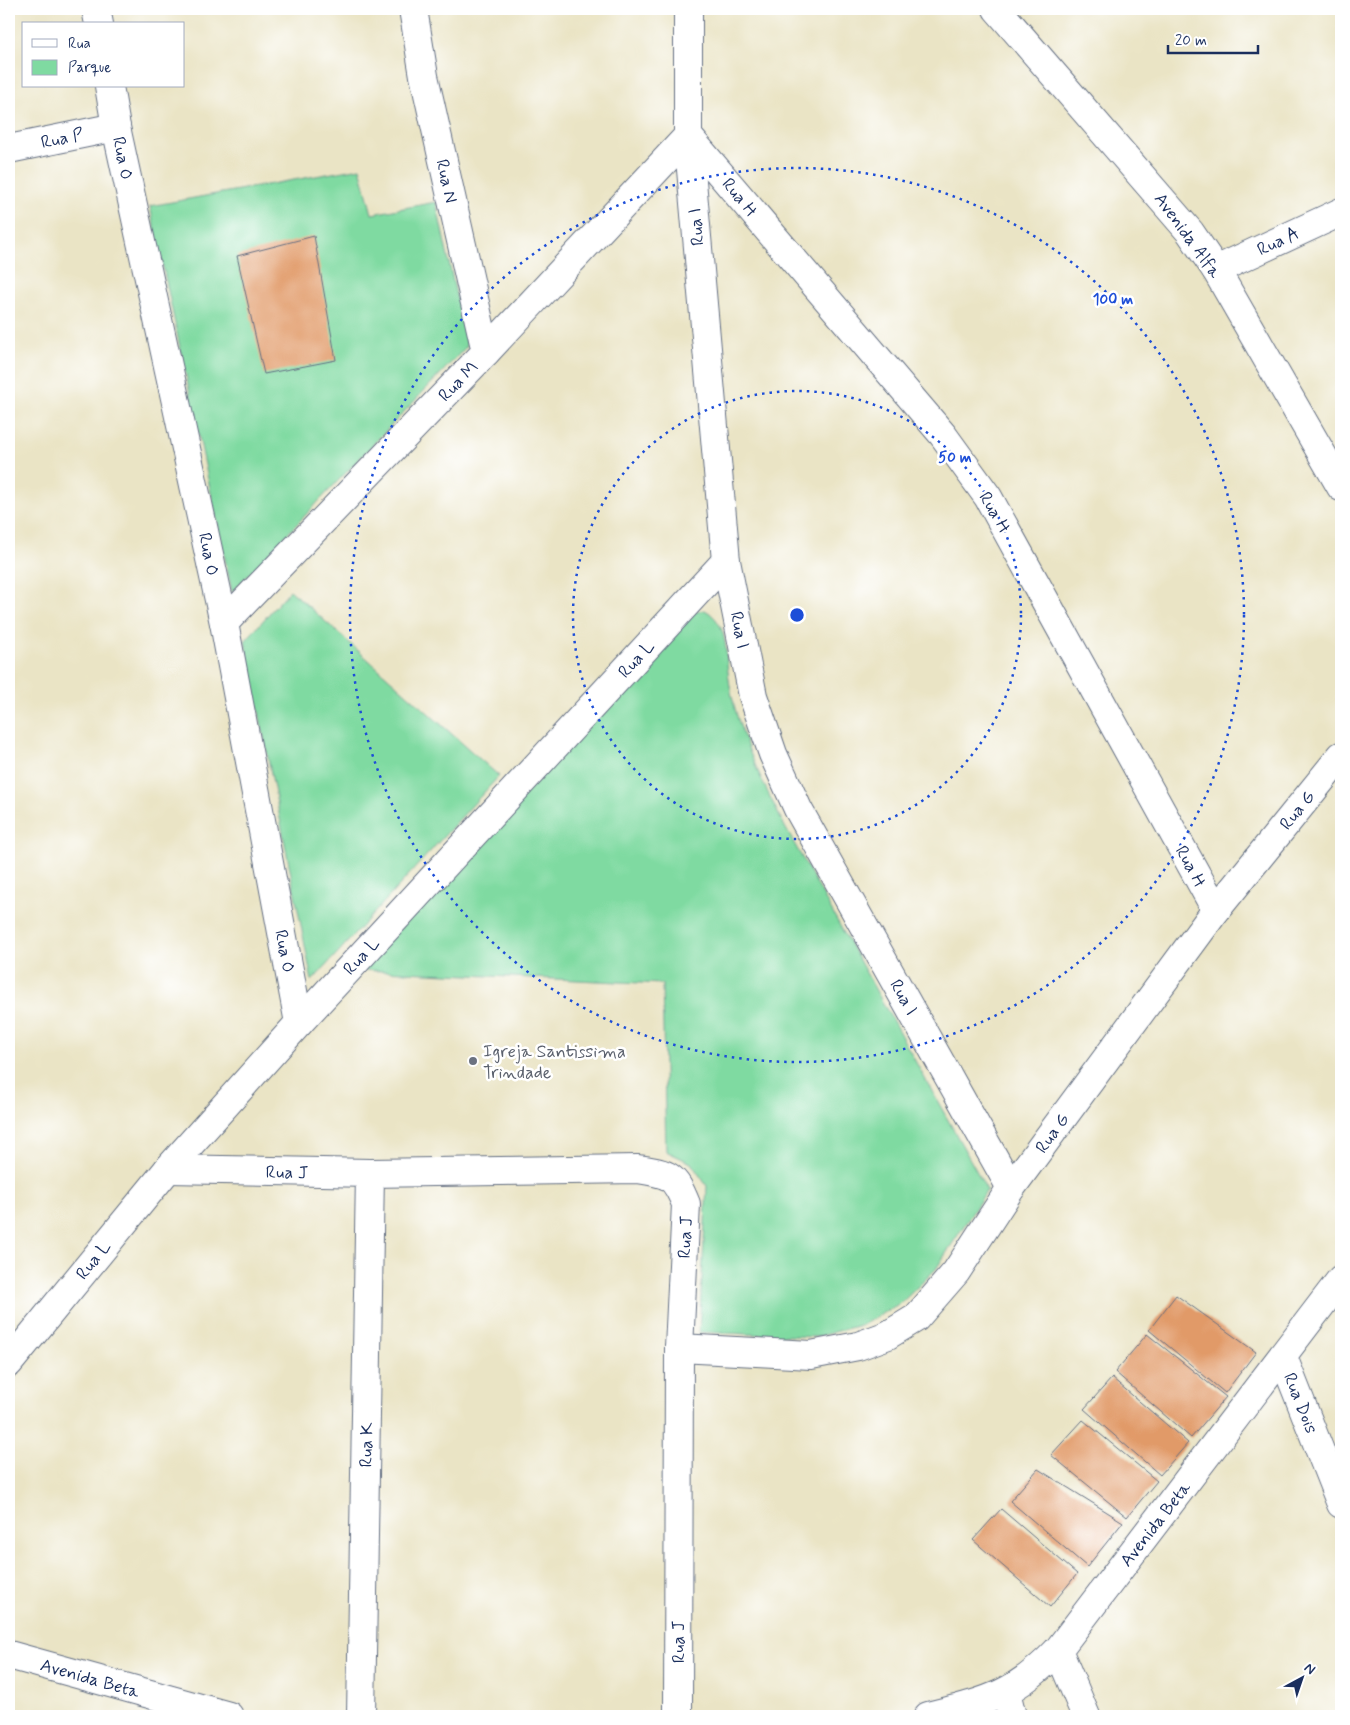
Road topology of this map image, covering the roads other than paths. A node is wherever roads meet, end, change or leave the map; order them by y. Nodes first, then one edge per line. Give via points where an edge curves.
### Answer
1 (96, 9) edge
2 (413, 9) edge
3 (688, 9) edge
4 (998, 9) edge
5 (99, 22) edge
6 (109, 88) edge
7 (116, 127) junction
8 (688, 136) junction
9 (9, 150) edge
10 (1341, 212) edge
11 (1216, 270) junction
12 (486, 352) junction
13 (1341, 487) edge
14 (726, 561) junction
15 (224, 623) junction
16 (1341, 756) edge
17 (1216, 910) junction
18 (299, 1023) junction
19 (168, 1169) junction
20 (370, 1173) junction
21 (1011, 1188) junction
22 (1341, 1279) edge
23 (679, 1348) junction
24 (1283, 1357) junction
25 (9, 1363) edge
26 (1341, 1504) edge
27 (1058, 1650) junction
28 (9, 1655) edge
29 (1009, 1704) edge
30 (229, 1716) edge
31 (362, 1716) edge
32 (678, 1716) edge
33 (928, 1716) edge
34 (1086, 1716) edge

1 - 5 street
2 - 12 street, Rua N via 424,76
3 - 8 street, Rua I
4 - 11 street, Avenida Alfa via 1172,210
6 - 7 street, Rua O
7 - 9 street, Rua P
7 - 15 street, Rua O
8 - 12 street, Rua M
8 - 14 street, Rua I
8 - 17 street, Rua H via 943,435 988,497
10 - 11 street, Rua A
11 - 13 street, Avenida Alfa
12 - 15 street, Rua M
14 - 18 street, Rua L
14 - 21 street, Rua I via 753,696 773,754 798,809
15 - 18 street, Rua O
16 - 17 street, Rua G
17 - 21 street, Rua G
18 - 19 street, Rua L
19 - 20 street, Rua J
19 - 25 street, Rua L
20 - 23 street, Rua J via 638,1169 663,1173 678,1182 686,1204
20 - 31 street, Rua K
21 - 23 street, Rua G via 950,1278 916,1318 888,1335 858,1346 811,1355
22 - 24 street, Avenida Beta
23 - 32 street, Rua J
24 - 26 street, Rua Dois
24 - 27 street, Avenida Beta
27 - 29 street, Avenida Beta
27 - 34 street
28 - 30 street, Avenida Beta
29 - 33 street, Avenida Beta via 986,1702

